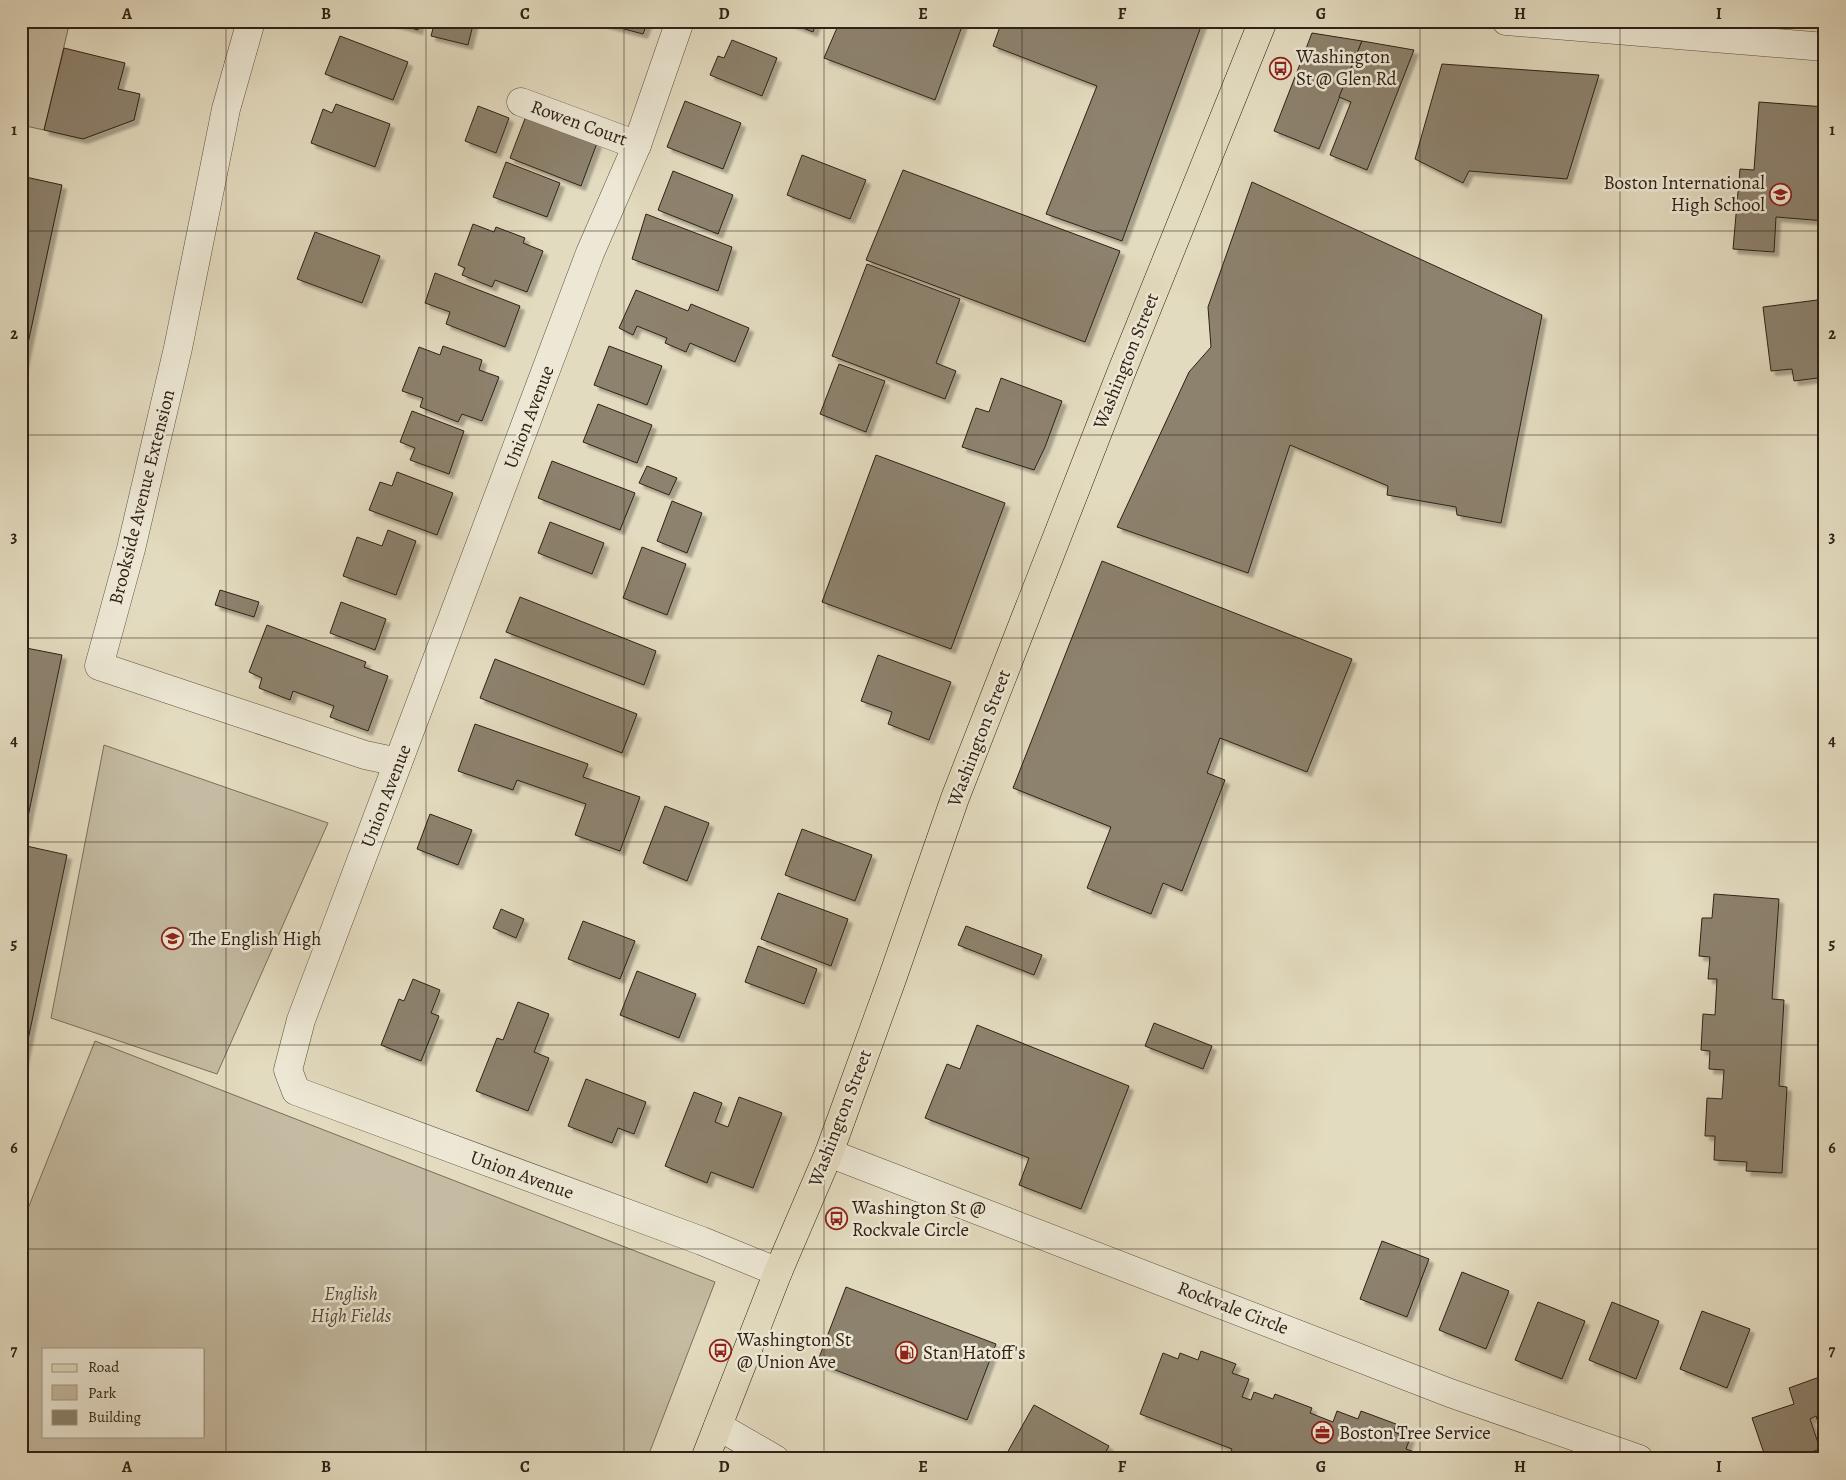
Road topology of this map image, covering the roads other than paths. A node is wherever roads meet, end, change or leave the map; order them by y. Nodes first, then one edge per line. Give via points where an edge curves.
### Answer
1 (251, 21) edge
2 (680, 21) edge
3 (1264, 21) edge
4 (1506, 21) edge
5 (1825, 47) edge
6 (521, 102) dead end
7 (637, 145) junction
8 (398, 762) junction
9 (829, 1153) junction
10 (778, 1272) junction
11 (718, 1426) junction
12 (705, 1459) edge
13 (775, 1459) edge
14 (1639, 1459) edge

1 - 8 street, Brookside Avenue Extension via 226,109 176,358 131,549 99,666 366,755
2 - 7 street, Union Avenue
3 - 9 main road, Washington Street via 1117,382 955,798
4 - 5 street
6 - 7 street, Rowen Court
7 - 8 street, Union Avenue via 590,253
8 - 10 street, Union Avenue via 301,1020 288,1070 296,1091
9 - 10 main road, Washington Street
9 - 14 street, Rockvale Circle via 1450,1393
10 - 11 main road, Washington Street
11 - 12 main road, Washington Street
11 - 13 street

